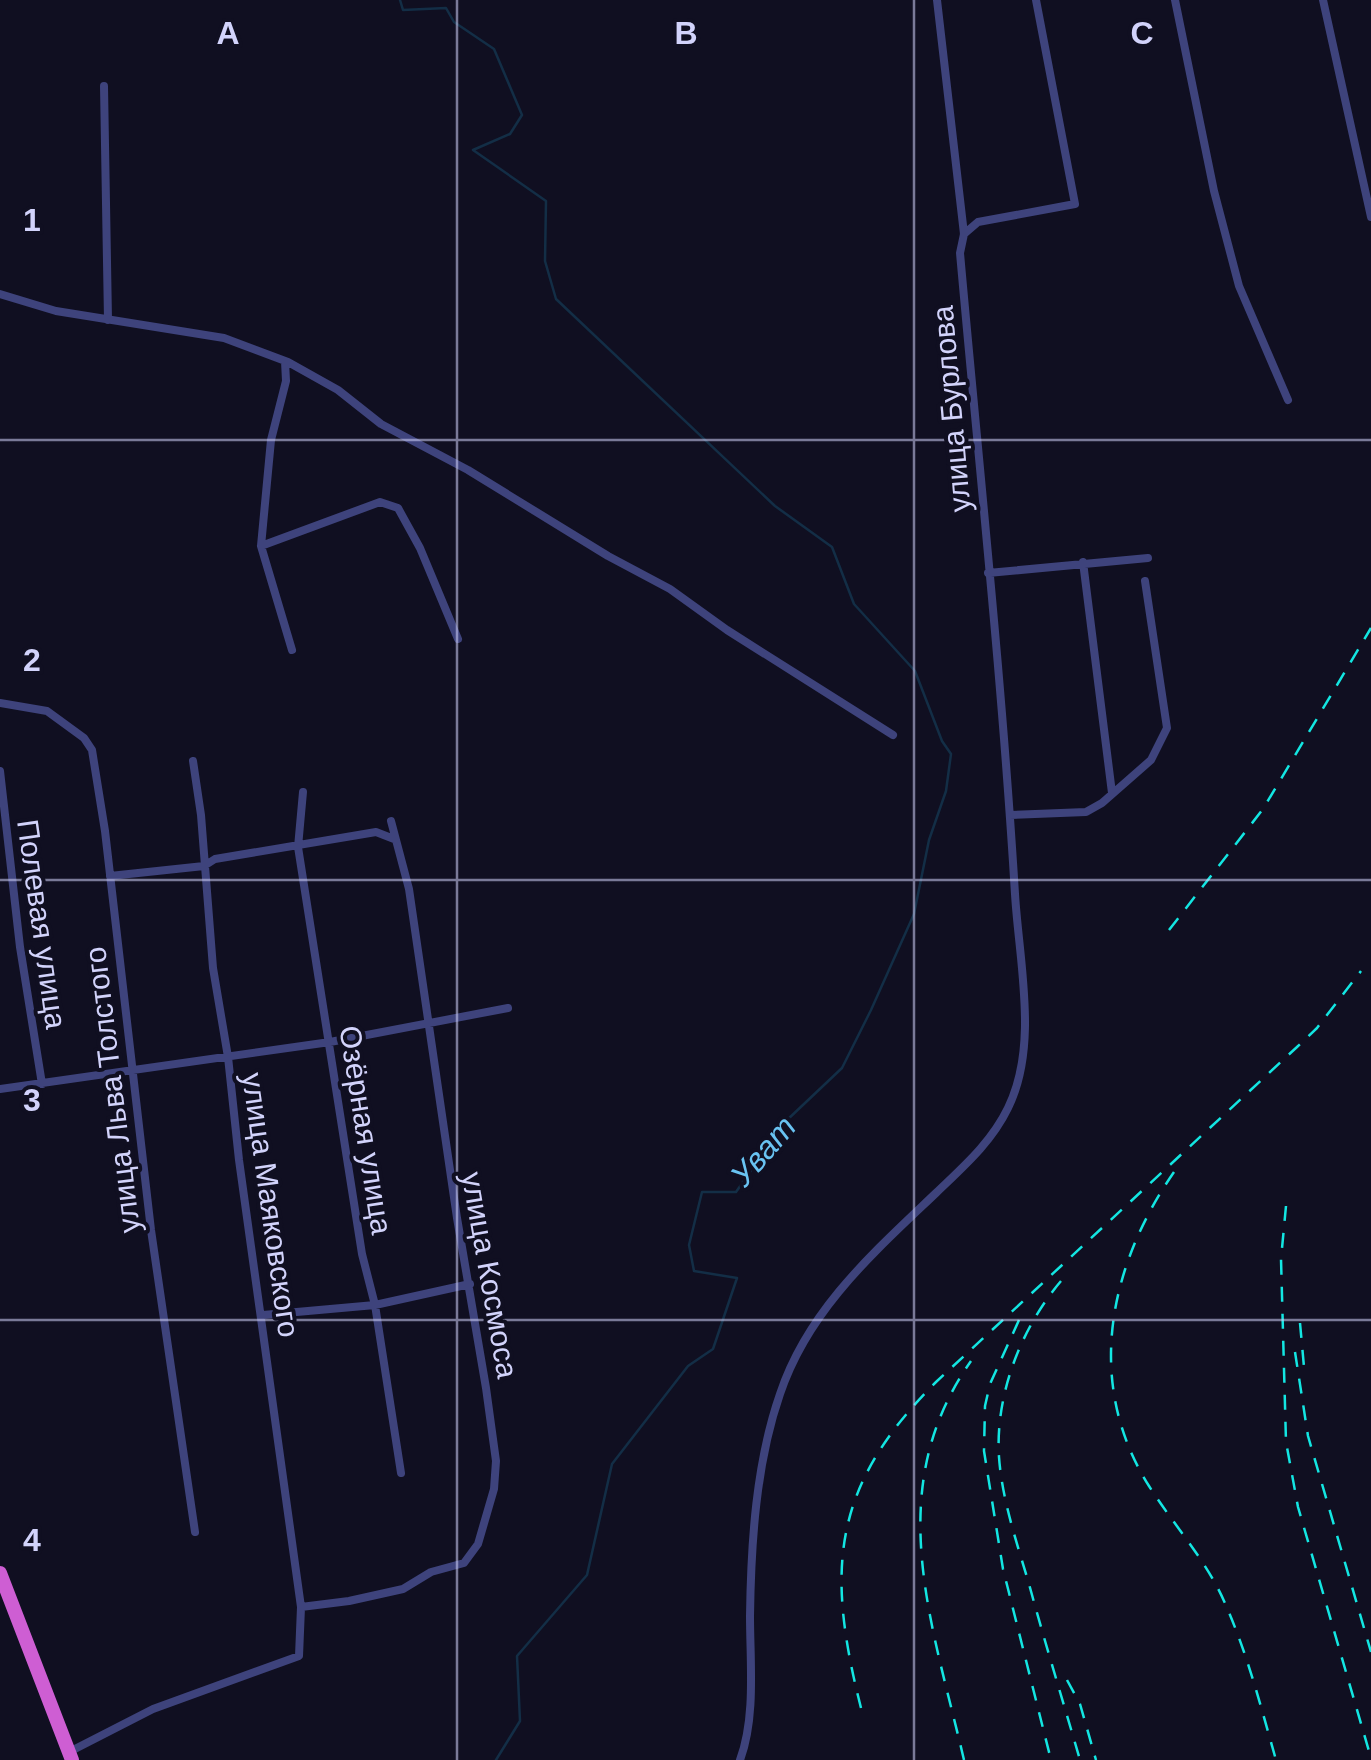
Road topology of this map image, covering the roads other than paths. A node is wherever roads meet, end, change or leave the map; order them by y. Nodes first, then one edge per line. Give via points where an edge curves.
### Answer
1 (937, 0) edge
2 (1036, 0) edge
3 (1175, 0) edge
4 (1323, 0) edge
5 (104, 86) dead end
6 (1371, 217) edge
7 (964, 234) junction
8 (0, 294) edge
9 (108, 320) junction
10 (285, 361) junction
11 (1288, 400) dead end
12 (260, 546) junction
13 (1148, 558) dead end
14 (1082, 562) junction
15 (988, 574) junction
16 (1145, 581) dead end
17 (458, 639) dead end
18 (292, 650) dead end
19 (0, 702) edge
20 (893, 735) dead end
21 (193, 761) dead end
22 (0, 770) edge
23 (303, 792) dead end
24 (1112, 793) junction
25 (1010, 815) junction
26 (391, 821) dead end
27 (394, 840) junction
28 (298, 847) junction
29 (204, 866) junction
30 (110, 876) junction
31 (508, 1008) dead end
32 (427, 1024) junction
33 (330, 1042) junction
34 (228, 1057) junction
35 (134, 1072) junction
36 (42, 1084) junction
37 (0, 1089) edge
38 (470, 1284) junction
39 (374, 1304) junction
40 (263, 1315) junction
41 (401, 1472) dead end
42 (195, 1532) dead end
43 (0, 1572) edge
44 (301, 1607) junction
45 (70, 1756) edge
46 (740, 1760) edge

1 - 7 street, улица Бурлова
2 - 7 street via 1075,204 978,222
3 - 11 street via 1239,286
4 - 6 street
5 - 9 street
7 - 15 street, улица Бурлова via 960,253
8 - 9 street
9 - 10 street via 224,338
10 - 12 street
10 - 20 street via 381,424 670,589
12 - 17 street via 380,502 398,508
12 - 18 street
13 - 14 street
14 - 15 street
14 - 24 street
15 - 25 street, улица Бурлова
16 - 24 street via 1167,728 1152,760
19 - 30 street, улица Льва Толстого via 47,711 92,750
21 - 29 street, улица Маяковского
22 - 36 street, Полевая улица
23 - 28 street, Озёрная улица
24 - 25 street via 1086,812
25 - 46 street, улица Бурлова via 1023,1004 1019,1077 990,1140 850,1277 796,1353 780,1391 761,1481 751,1576 750,1702
26 - 27 street, улица Космоса
27 - 28 street via 376,832
27 - 32 street, улица Космоса via 409,889
28 - 29 street
28 - 33 street, Озёрная улица
29 - 30 street
29 - 34 street, улица Маяковского
30 - 35 street, улица Льва Толстого
31 - 32 street
32 - 33 street
32 - 38 street, улица Космоса
33 - 34 street
33 - 39 street, Озёрная улица
34 - 35 street
34 - 40 street, улица Маяковского
35 - 36 street
35 - 42 street, улица Льва Толстого
36 - 37 street
38 - 39 street
38 - 44 street, улица Космоса via 496,1461 478,1544 464,1562 402,1589
39 - 40 street
39 - 41 street, Озёрная улица
40 - 44 street, улица Маяковского
43 - 45 highway
44 - 45 street, улица Маяковского via 299,1656 154,1710

